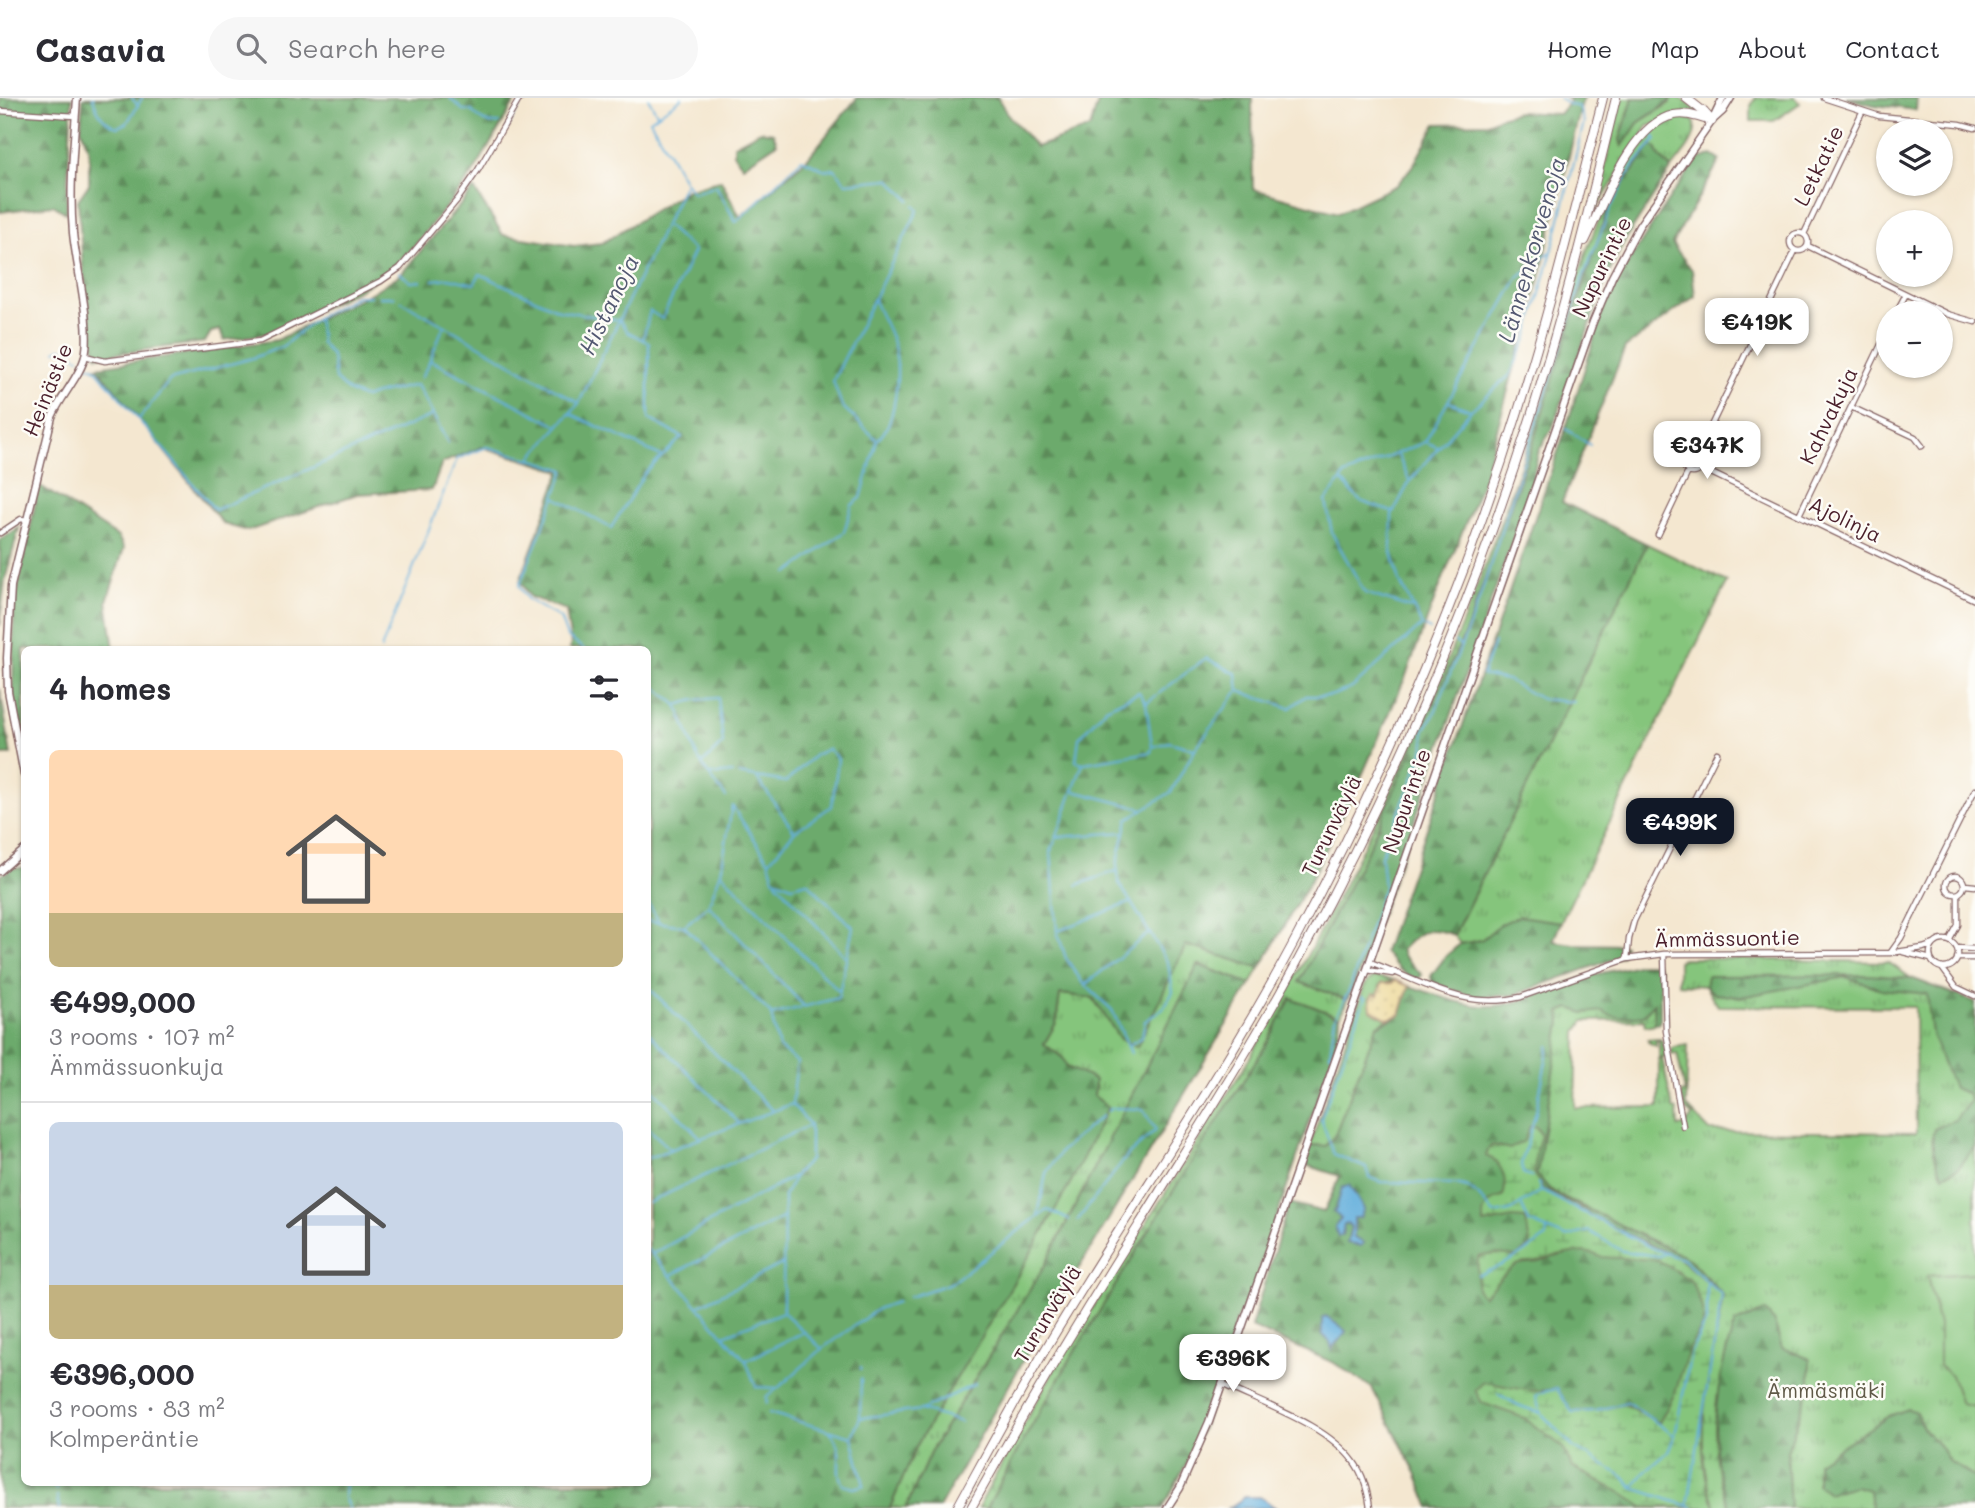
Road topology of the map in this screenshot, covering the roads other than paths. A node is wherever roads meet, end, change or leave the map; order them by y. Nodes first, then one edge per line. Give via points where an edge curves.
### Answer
1 (78, 98) edge
2 (520, 98) edge
3 (1616, 98) edge
4 (1686, 98) edge
5 (1723, 98) edge
6 (1731, 98) edge
7 (1824, 98) edge
8 (1603, 99) edge
9 (0, 111) edge
10 (1862, 112) junction
11 (76, 116) junction
12 (1712, 121) junction
13 (1975, 128) edge
14 (1804, 234) junction
15 (1808, 246) junction
16 (1795, 251) junction
17 (1576, 260) junction
18 (1906, 293) junction
19 (1902, 301) edge
20 (1975, 322) edge
21 (1876, 355) edge
22 (85, 356) junction
23 (1851, 407) junction
24 (1922, 446) dead end
25 (1697, 455) junction
26 (1701, 468) junction
27 (1688, 472) junction
28 (1799, 515) junction
29 (27, 520) junction
30 (0, 533) edge
31 (1658, 536) dead end
32 (1975, 600) edge
33 (1717, 753) dead end
34 (21, 759) edge
35 (1975, 790) edge
36 (21, 853) edge
37 (0, 871) edge
38 (1965, 885) junction
39 (1975, 886) edge
40 (1958, 894) junction
41 (1949, 941) junction
42 (1934, 944) junction
43 (1957, 948) junction
44 (1975, 949) edge
45 (1902, 952) junction
46 (1890, 953) junction
47 (1664, 954) junction
48 (1957, 958) junction
49 (1975, 958) edge
50 (1628, 959) junction
51 (1931, 959) junction
52 (1369, 961) junction
53 (1941, 967) junction
54 (1366, 969) junction
55 (1397, 975) junction
56 (1975, 996) edge
57 (1683, 1126) dead end
58 (1222, 1384) junction
59 (957, 1508) edge
60 (971, 1508) edge
61 (1167, 1508) edge
62 (1370, 1508) edge

1 - 11 main road, Heinästie
2 - 22 street via 463,191 405,262 381,281 260,341 104,361
3 - 17 highway, Turunväylä
4 - 12 highway
5 - 12 main road, Nupurintie
6 - 12 main road, Nupurintie
7 - 10 street
8 - 59 highway, Turunväylä via 1518,412 1468,557 1396,733 1325,882 1256,1009 1045,1349
9 - 11 street
10 - 13 street
10 - 14 street, Letkatie
11 - 22 main road, Heinästie via 72,215 86,328
12 - 17 highway via 1673,115 1641,137 1608,190
12 - 52 main road, Nupurintie via 1640,226 1593,322
14 - 15 street
14 - 16 street via 1791,237
15 - 16 street
15 - 18 street
16 - 25 street
17 - 60 highway, Turunväylä via 1531,414 1480,561 1431,685 1366,827 1268,1015 1059,1354
18 - 19 street
18 - 20 street
21 - 23 street, Kahvakuja
22 - 29 main road, Heinästie via 52,417
23 - 24 street via 1915,437
23 - 28 street, Kahvakuja
25 - 26 street
25 - 27 street via 1685,458
26 - 27 street
26 - 28 street, Ajolinja
27 - 31 street
28 - 32 street, Ajolinja
29 - 30 street via 21,519
29 - 34 main road, Heinästie via 11,586 7,658 8,691
33 - 50 street via 1634,921
35 - 46 street
36 - 37 main road
38 - 39 street
38 - 40 street
38 - 40 street via 1957,876 1947,881 1948,890
40 - 41 street via 1958,925
41 - 42 street
41 - 43 street
42 - 45 street, Ämmässuontie
42 - 51 street
43 - 44 street
43 - 48 street
45 - 46 street, Ämmässuontie
45 - 51 street, Ämmässuontie
46 - 47 street, Ämmässuontie
47 - 50 street, Ämmässuontie
47 - 57 street via 1666,1031
48 - 49 street
48 - 53 street via 1949,967
50 - 55 street, Ämmässuontie via 1504,1001 1467,1000
51 - 53 street
52 - 54 main road, Nupurintie
52 - 55 street, Ämmässuontie
53 - 56 street via 1956,987
54 - 55 street, Ämmässuontie
54 - 58 main road, Nupurintie
58 - 61 main road, Nupurintie via 1197,1454
58 - 62 street via 1311,1426 1335,1443 1354,1462

